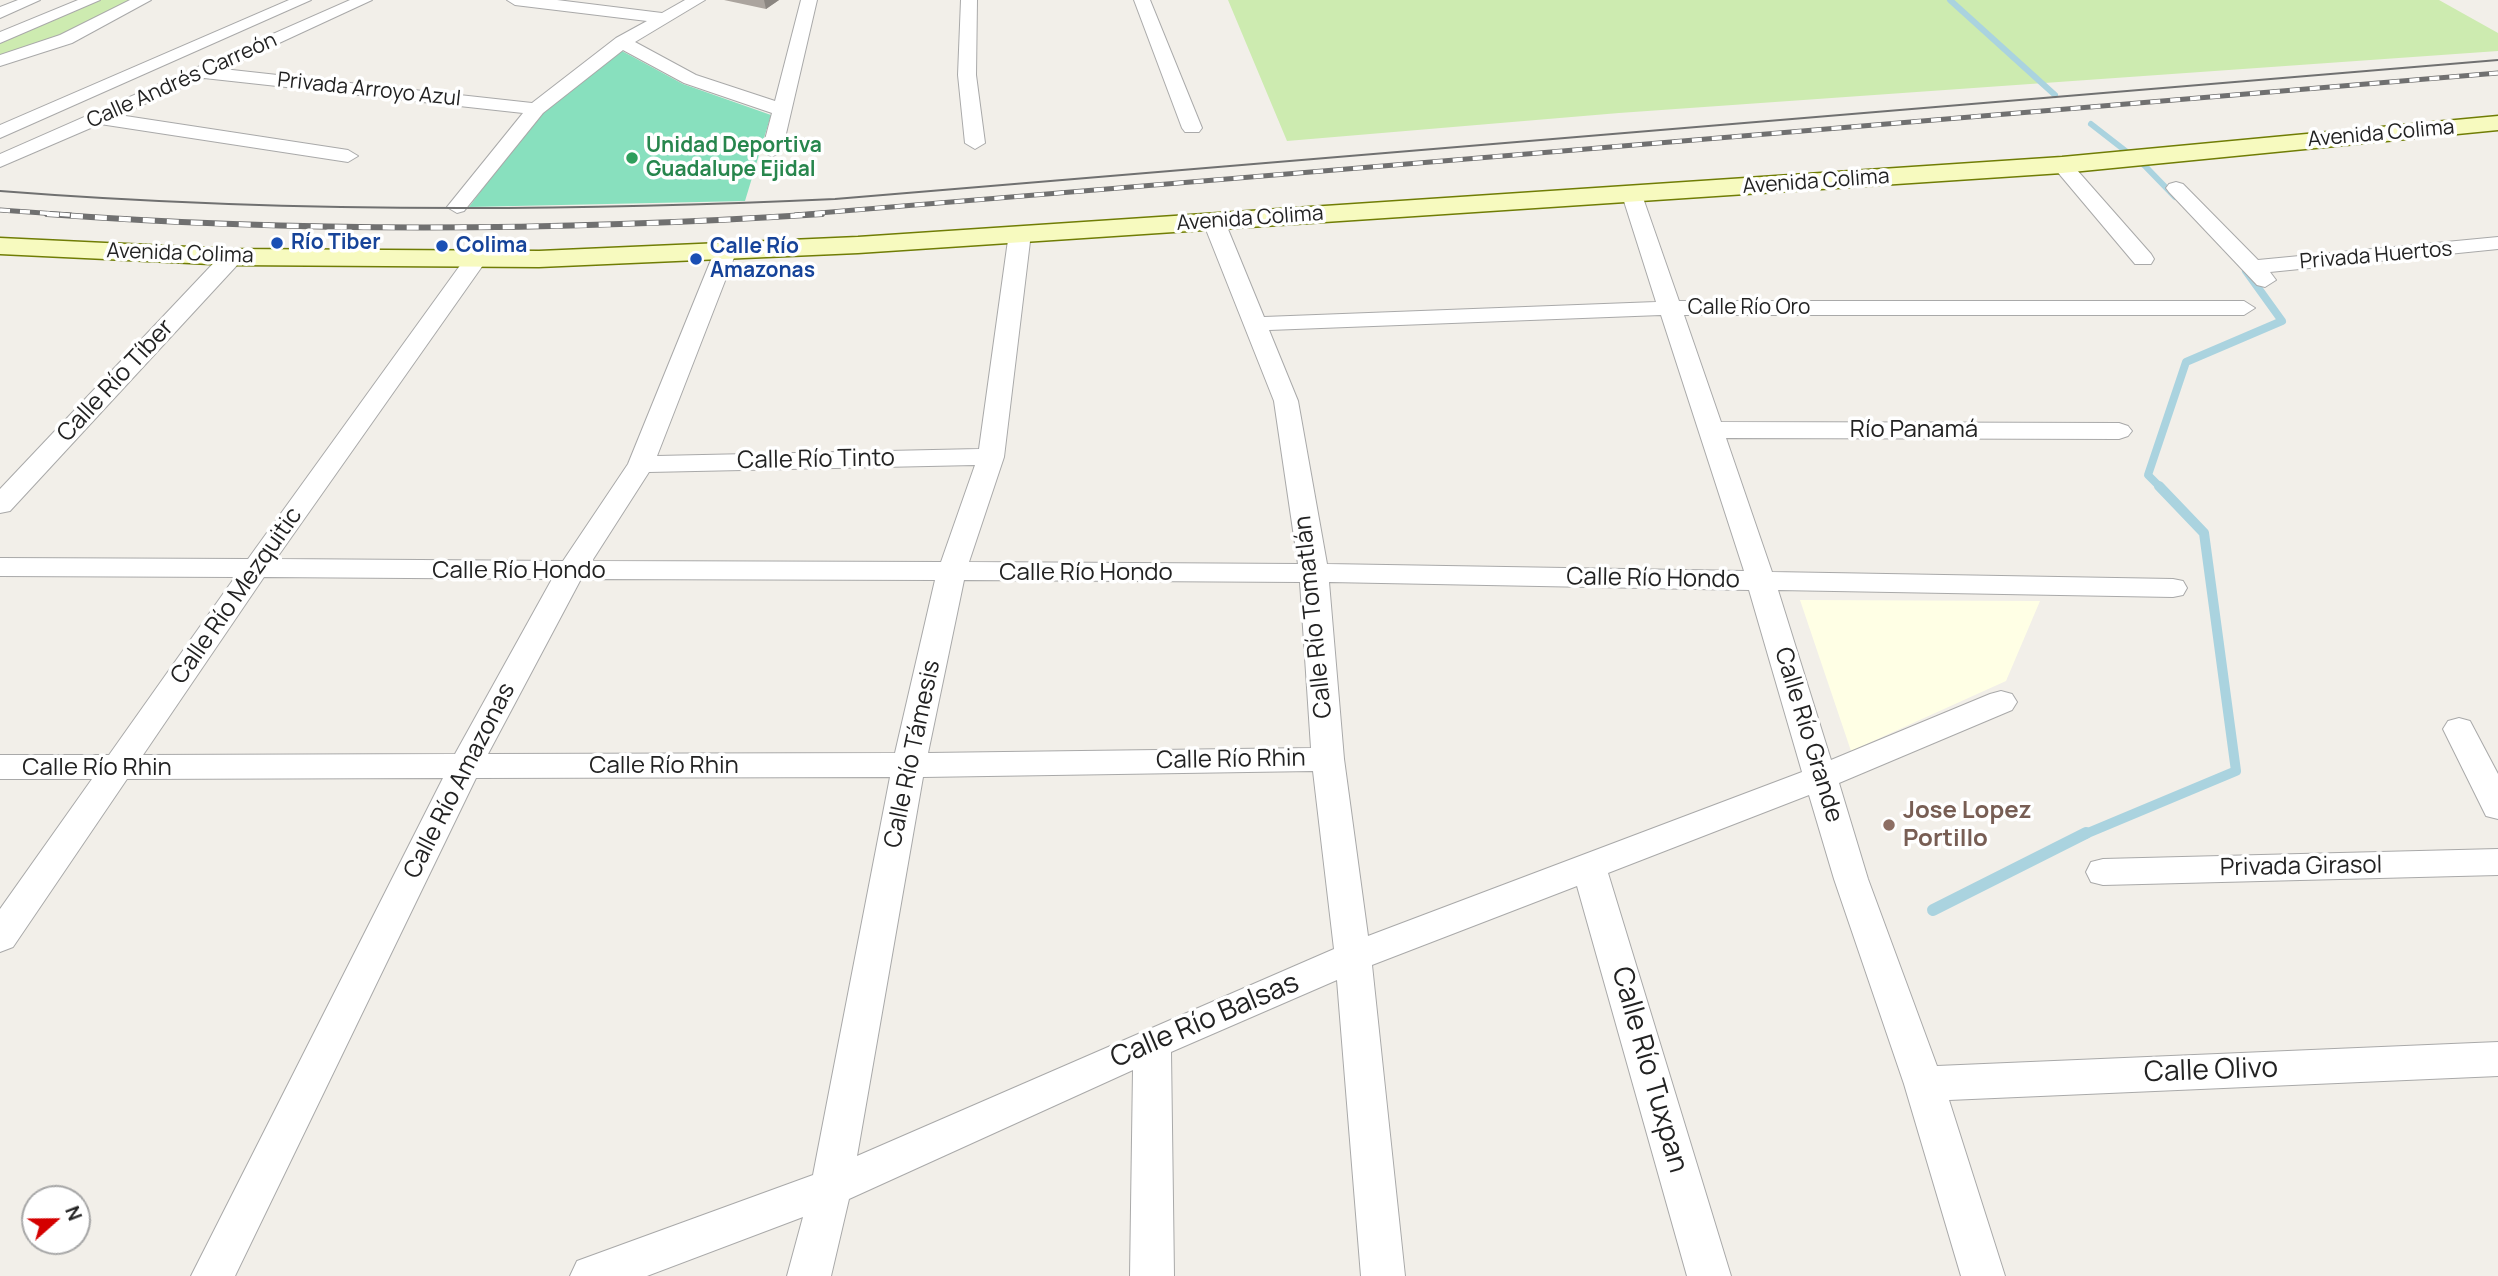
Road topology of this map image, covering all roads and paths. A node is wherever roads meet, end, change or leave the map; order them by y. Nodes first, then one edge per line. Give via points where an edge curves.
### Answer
1 (32, 0) edge
2 (92, 0) edge
3 (143, 0) edge
4 (303, 0) edge
5 (364, 0) edge
6 (515, 0) edge
7 (697, 0) edge
8 (809, 0) edge
9 (969, 0) edge
10 (1142, 0) edge
11 (0, 13) edge
12 (666, 18) junction
13 (0, 38) edge
14 (622, 42) junction
15 (0, 61) edge
16 (202, 72) junction
17 (536, 108) junction
18 (782, 110) junction
19 (98, 118) junction
20 (2498, 123) edge
21 (1192, 128) dead end
22 (0, 132) edge
23 (975, 143) dead end
24 (772, 151) dead end
25 (348, 156) dead end
26 (0, 161) edge
27 (2062, 165) junction
28 (2176, 188) dead end
29 (1632, 195) junction
30 (457, 207) dead end
31 (1213, 222) junction
32 (1020, 233) junction
33 (2498, 243) edge
34 (2, 248) edge
35 (726, 250) junction
36 (232, 257) junction
37 (477, 258) junction
38 (2143, 259) dead end
39 (1668, 308) junction
40 (2244, 308) dead end
41 (1255, 324) junction
42 (1709, 430) junction
43 (2119, 431) dead end
44 (991, 457) junction
45 (641, 464) junction
46 (0, 505) edge
47 (0, 567) edge
48 (255, 569) junction
49 (570, 572) junction
50 (951, 573) junction
51 (1314, 573) junction
52 (1761, 581) junction
53 (2173, 588) dead end
54 (2001, 702) dead end
55 (2459, 729) dead end
56 (1328, 759) junction
57 (909, 765) junction
58 (0, 767) edge
59 (118, 768) junction
60 (464, 768) junction
61 (1822, 777) junction
62 (2498, 807) edge
63 (2498, 862) edge
64 (1588, 865) junction
65 (2104, 872) dead end
66 (0, 937) edge
67 (1353, 957) junction
68 (1152, 1042) junction
69 (2498, 1059) edge
70 (1924, 1084) junction
71 (831, 1187) junction
72 (213, 1276) edge
73 (592, 1276) edge
74 (809, 1276) edge
75 (1152, 1276) edge
76 (1384, 1276) edge
77 (1709, 1276) edge
78 (1983, 1276) edge

1 - 11 street
2 - 13 street
3 - 15 street via 66,40
4 - 22 street
5 - 16 street, Calle Andrés Carreón
6 - 12 street
7 - 12 street
8 - 18 street
9 - 23 street via 967,75
10 - 21 street
12 - 14 street
14 - 17 street
14 - 18 street via 690,79
16 - 17 street, Privada Arroyo Azul
16 - 19 street, Calle Andrés Carreón
17 - 30 street
18 - 24 street
19 - 25 street
19 - 26 street, Calle Andrés Carreón
20 - 27 street, Avenida Colima
27 - 29 street, Avenida Colima
27 - 38 street
28 - 33 street, Privada Huertos via 2259,274
29 - 31 street, Avenida Colima
29 - 39 street, Calle Río Grande
31 - 32 street, Avenida Colima
31 - 41 street, Calle Río Tomatlán
32 - 35 street, Avenida Colima
32 - 44 street, Calle Río Támesis
34 - 36 street, Avenida Colima
35 - 37 street, Avenida Colima
35 - 45 street, Calle Río Amazonas
36 - 37 street, Avenida Colima
36 - 46 street, Calle Río Tíber
37 - 48 street, Calle Río Mezquitic
39 - 40 street, Calle Río Oro
39 - 41 street, Calle Río Oro
39 - 42 street, Calle Río Grande
41 - 51 street, Calle Río Tomatlán via 1286,401
42 - 43 street, Río Panamá
42 - 52 street, Calle Río Grande
44 - 45 street, Calle Río Tinto
44 - 50 street, Calle Río Támesis
45 - 49 street, Calle Río Amazonas
47 - 48 street, Calle Río Hondo
48 - 49 street, Calle Río Hondo
48 - 59 street, Calle Río Mezquitic
49 - 50 street, Calle Río Hondo
49 - 60 street, Calle Río Amazonas
50 - 51 street, Calle Río Hondo
50 - 57 street, Calle Río Támesis
51 - 52 street, Calle Río Hondo
51 - 56 street, Calle Río Tomatlán
52 - 53 street, Calle Río Hondo
52 - 61 street, Calle Río Grande
54 - 61 street, Calle Río Balsas
55 - 62 street
56 - 57 street, Calle Río Rhin
56 - 67 street, Calle Río Tomatlán
57 - 60 street, Calle Río Rhin
57 - 71 street, Calle Río Támesis
58 - 59 street, Calle Río Rhin
59 - 60 street, Calle Río Rhin
59 - 66 street, Calle Río Mezquitic
60 - 72 street, Calle Río Amazonas
61 - 64 street, Calle Río Balsas
61 - 70 street, Calle Río Grande via 1851,879
63 - 65 street, Privada Girasol
64 - 67 street, Calle Río Balsas
64 - 77 street, Calle Río Tuxpan
67 - 68 street, Calle Río Balsas
67 - 76 street, Calle Río Tomatlán
68 - 71 street, Calle Río Balsas
68 - 75 street
69 - 70 street, Calle Olivo
70 - 78 street, Calle Río Grande
71 - 73 street, Calle Río Balsas
71 - 74 street, Calle Río Támesis

